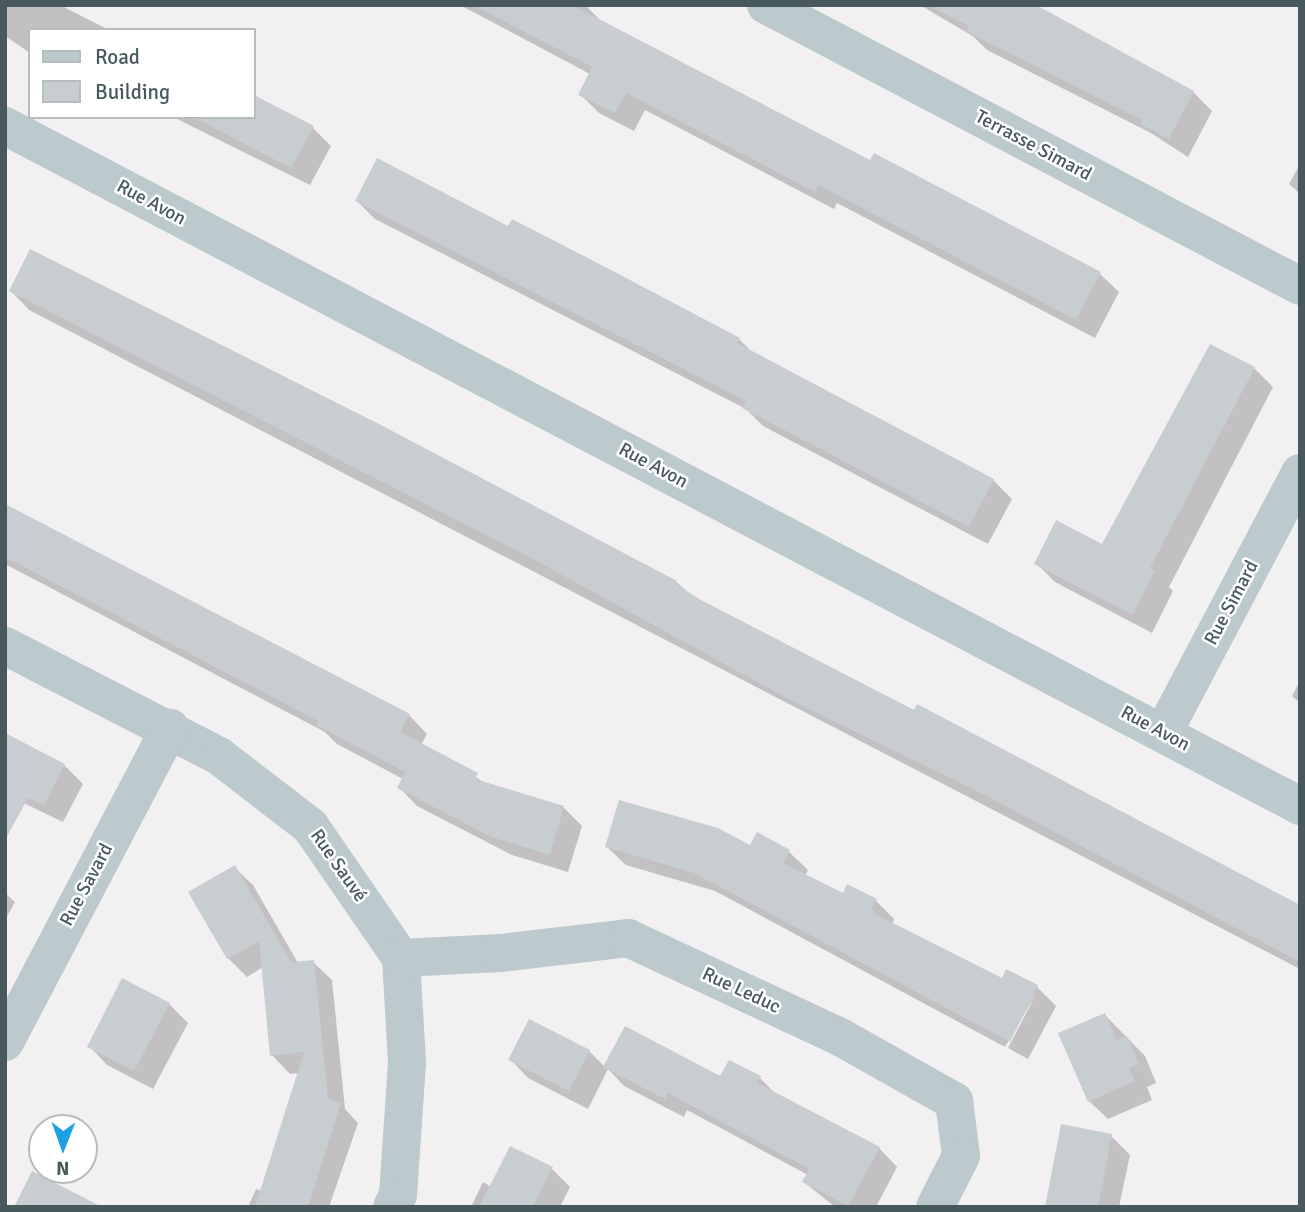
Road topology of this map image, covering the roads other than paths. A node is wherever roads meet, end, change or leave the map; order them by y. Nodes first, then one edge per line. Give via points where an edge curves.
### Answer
1 (766, 5) edge
2 (5, 126) edge
3 (1300, 286) edge
4 (1300, 473) edge
5 (5, 646) edge
6 (170, 728) junction
7 (1163, 733) junction
8 (1300, 806) edge
9 (401, 958) junction
10 (5, 1042) edge
11 (392, 1207) edge
12 (935, 1207) edge

1 - 3 street, Terrasse Simard
2 - 7 street, Rue Avon
4 - 7 street, Rue Simard
5 - 6 street, Rue Sauvé
6 - 9 street, Rue Sauvé via 219,756 310,826
6 - 10 street, Rue Savard
7 - 8 street, Rue Avon
9 - 11 street via 407,1063 398,1195
9 - 12 street, Rue Leduc via 501,953 628,938 842,1038 954,1101 961,1156

